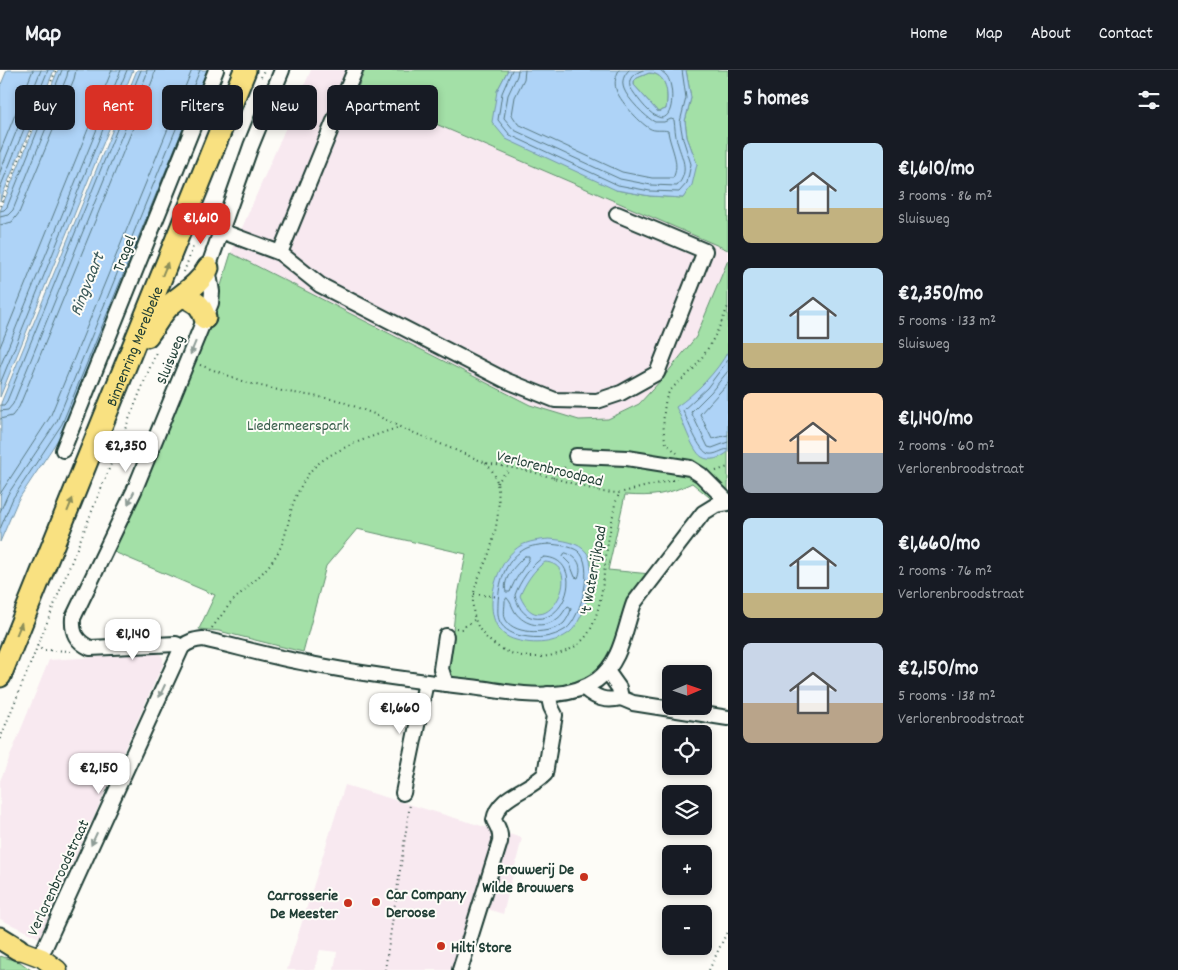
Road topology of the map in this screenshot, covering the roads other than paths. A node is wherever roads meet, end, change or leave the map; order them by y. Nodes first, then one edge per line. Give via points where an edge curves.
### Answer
1 (216, 70) edge
2 (282, 70) edge
3 (354, 70) edge
4 (253, 74) edge
5 (617, 214) dead end
6 (221, 231) junction
7 (280, 253) junction
8 (208, 268) junction
9 (180, 298) junction
10 (205, 318) junction
11 (127, 362) junction
12 (63, 450) dead end
13 (576, 456) road end
14 (728, 502) edge
15 (446, 636) road end
16 (182, 647) junction
17 (607, 671) junction
18 (0, 676) edge
19 (426, 682) junction
20 (446, 684) junction
21 (584, 688) junction
22 (548, 694) junction
23 (621, 698) junction
24 (728, 718) edge
25 (403, 793) road end
26 (0, 938) edge
27 (25, 956) edge
28 (58, 970) edge
29 (460, 970) edge

1 - 12 street, Tragel
2 - 6 street, Sluisweg
3 - 7 street
11 -> 4 highway, Binnenring Merelbeke
5 - 7 street via 705,251 657,373 620,393 596,401 555,400 505,380 320,285
6 - 7 street
6 - 8 street, Sluisweg
8 - 9 highway
8 - 10 street, Sluisweg via 212,292
9 - 10 highway via 195,301
9 - 11 highway via 161,315
10 -> 16 street, Sluisweg via 134,491 73,618 72,628 81,644 90,648 176,644
18 -> 11 highway, Binnenring Merelbeke
13 - 14 street via 626,458 690,468
14 - 17 street via 703,513 634,603 621,647
15 - 20 street via 442,669
16 - 19 street via 192,640 203,640 306,663
16 -> 27 street, Verlorenbroodstraat via 45,947
17 - 21 street
17 - 23 street via 619,688
19 - 20 street
19 - 25 street
20 - 22 street
21 - 22 street
21 - 23 street via 603,700
22 - 29 street via 555,714 545,774 498,806 494,820 501,834 500,842
23 - 24 street via 633,703
26 - 27 highway
27 - 28 main road via 50,963

